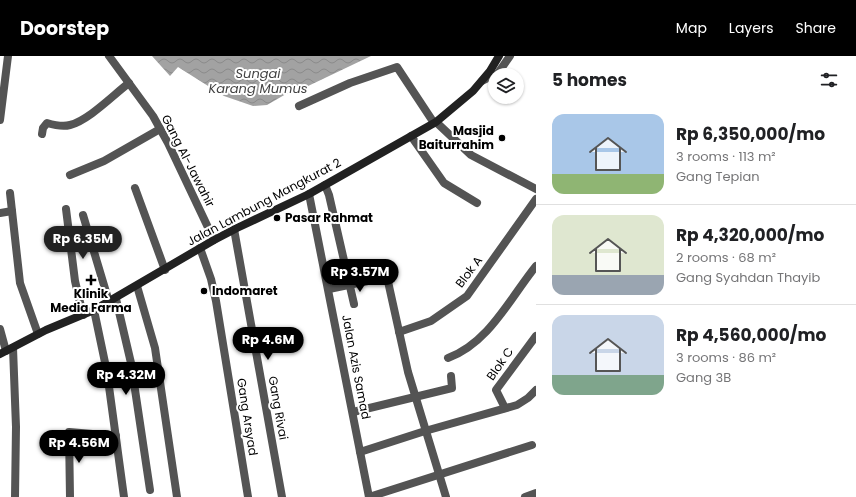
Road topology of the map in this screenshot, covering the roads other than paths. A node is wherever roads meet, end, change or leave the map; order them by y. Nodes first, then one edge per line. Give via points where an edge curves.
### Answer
1 (8, 56) edge
2 (108, 56) edge
3 (498, 56) edge
4 (510, 56) edge
5 (482, 81) junction
6 (129, 83) junction
7 (299, 106) dead end
8 (0, 120) edge
9 (435, 122) junction
10 (160, 129) junction
11 (42, 134) dead end
12 (411, 136) junction
13 (70, 175) dead end
14 (325, 185) junction
15 (135, 188) dead end
16 (536, 189) edge
17 (10, 193) dead end
18 (309, 194) junction
19 (536, 199) edge
20 (477, 203) dead end
21 (66, 209) dead end
22 (12, 212) junction
23 (0, 213) edge
24 (84, 215) dead end
25 (234, 229) junction
26 (214, 240) junction
27 (200, 248) junction
28 (536, 266) edge
29 (165, 270) junction
30 (351, 285) junction
31 (137, 286) junction
32 (329, 289) junction
33 (112, 301) junction
34 (354, 304) dead end
35 (94, 310) junction
36 (83, 315) junction
37 (0, 329) edge
38 (399, 332) junction
39 (38, 334) junction
40 (536, 336) edge
41 (6, 351) edge
42 (448, 358) dead end
43 (451, 376) dead end
44 (536, 390) edge
45 (415, 398) junction
46 (505, 408) junction
47 (352, 412) junction
48 (425, 431) junction
49 (116, 436) junction
50 (532, 444) dead end
51 (360, 452) junction
52 (439, 475) junction
53 (150, 490) dead end
54 (536, 493) edge
55 (15, 497) edge
56 (70, 497) edge
57 (124, 497) edge
58 (177, 497) edge
59 (248, 497) edge
60 (282, 497) edge
61 (369, 497) edge
62 (446, 497) edge
63 (525, 497) edge

1 - 8 street
2 - 6 street, Gang Al-Jawahir
3 - 5 street, Jalan Lambung Mangkurat 2
4 - 5 street via 498,73
5 - 9 street, Jalan Lambung Mangkurat 2
6 - 10 street, Gang Al-Jawahir
6 - 11 street via 74,124 48,124 43,128
7 - 9 street via 350,83 397,67
9 - 12 street, Jalan Lambung Mangkurat 2
9 - 16 street via 472,155
10 - 13 street via 104,161
10 - 26 street, Gang Al-Jawahir
12 - 14 street, Jalan Lambung Mangkurat 2
12 - 20 street via 444,183
14 - 18 street, Jalan Lambung Mangkurat 2
14 - 30 street
15 - 29 street
17 - 22 street
18 - 25 street, Jalan Lambung Mangkurat 2
18 - 32 street, Jalan Azis Samad
19 - 38 street, Blok A via 467,296 431,321
21 - 36 street
22 - 23 street
22 - 39 street via 20,283
24 - 33 street
25 - 26 street, Jalan Lambung Mangkurat 2
25 - 60 street, Gang Rivai
26 - 27 street, Jalan Lambung Mangkurat 2
27 - 29 street, Jalan Lambung Mangkurat 2
27 - 59 street, Gang Arsyad via 216,300
28 - 42 street via 486,332 464,352
29 - 31 street, Jalan Lambung Mangkurat 2
30 - 32 street
30 - 34 street
30 - 38 street via 387,277
31 - 33 street, Jalan Lambung Mangkurat 2
31 - 58 street via 155,348
32 - 47 street, Jalan Azis Samad
33 - 35 street, Jalan Lambung Mangkurat 2
33 - 53 street via 131,363
35 - 36 street, Jalan Lambung Mangkurat 2
35 - 49 street via 107,372
36 - 39 street, Jalan Lambung Mangkurat 2
37 - 41 street
38 - 45 street
39 - 41 street, Jalan Lambung Mangkurat 2
40 - 46 street, Blok C via 496,390
41 - 55 street via 16,427
43 - 45 street via 452,388
44 - 46 street via 523,401
45 - 47 street
45 - 48 street
46 - 48 street
47 - 51 street, Jalan Azis Samad
48 - 51 street
48 - 52 street
49 - 56 street via 69,432
49 - 57 street
50 - 52 street
51 - 61 street, Jalan Azis Samad
52 - 61 street
52 - 62 street
54 - 63 street

